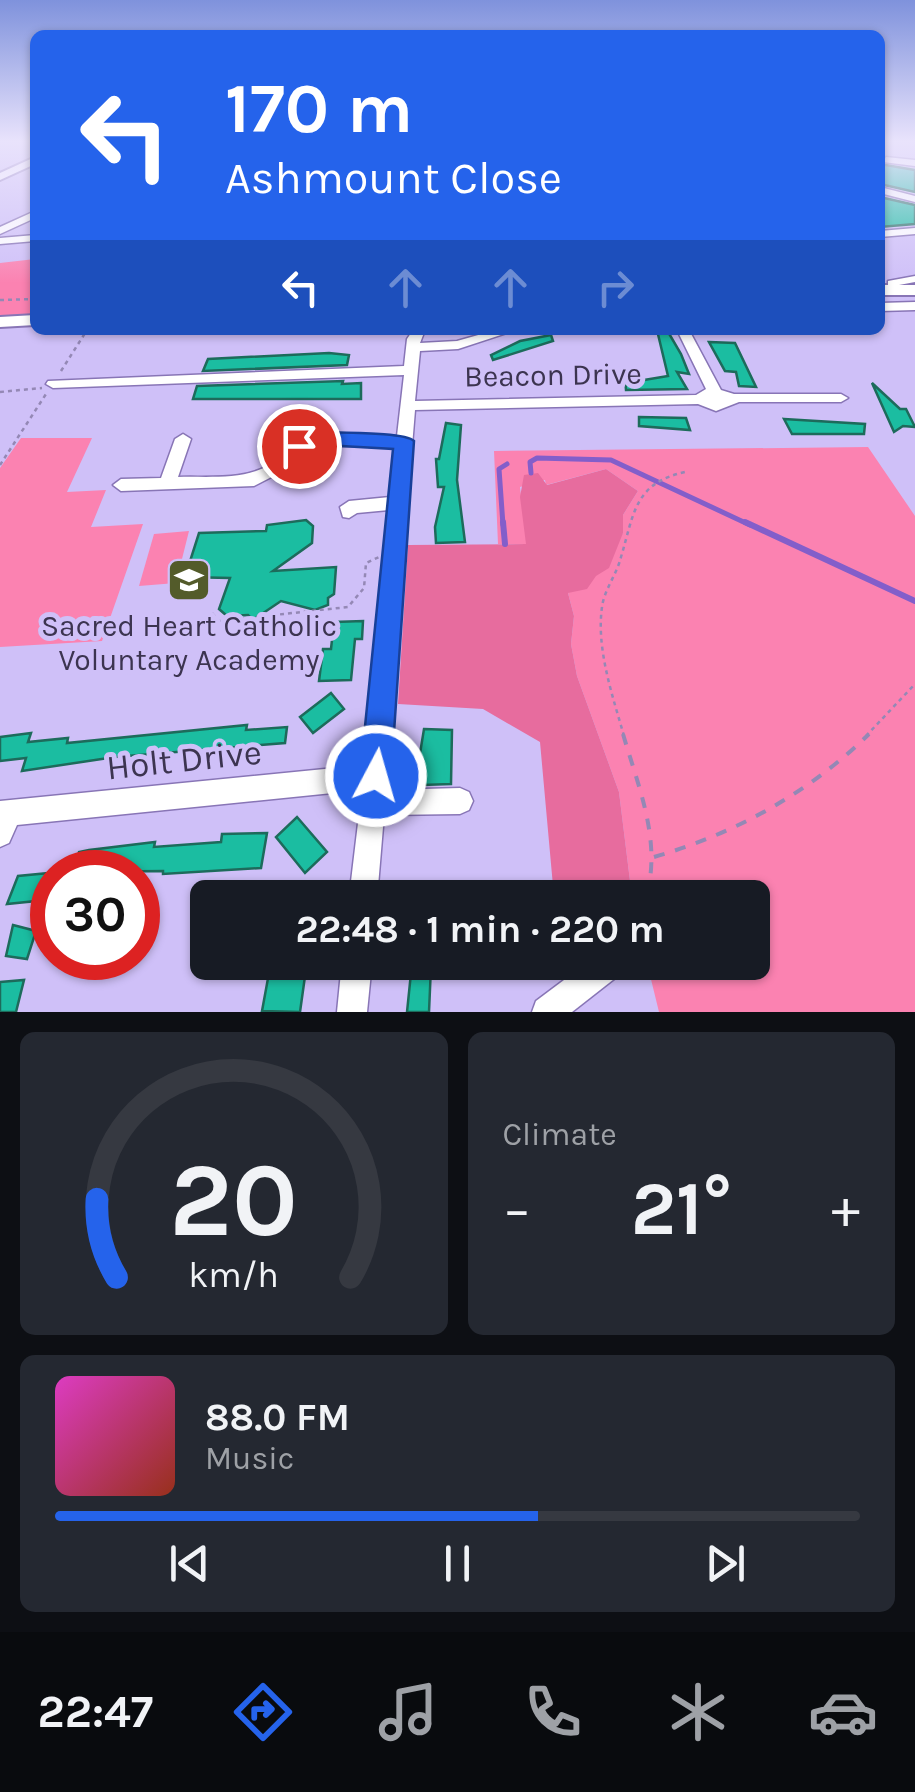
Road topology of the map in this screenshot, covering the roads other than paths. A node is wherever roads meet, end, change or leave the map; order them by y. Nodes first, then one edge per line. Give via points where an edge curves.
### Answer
1 (885, 192) edge
2 (915, 201) edge
3 (915, 212) edge
4 (30, 216) edge
5 (0, 230) edge
6 (915, 231) edge
7 (885, 234) edge
8 (30, 238) edge
9 (0, 241) edge
10 (914, 281) edge
11 (887, 290) edge
12 (915, 306) edge
13 (885, 307) edge
14 (30, 320) edge
15 (0, 322) edge
16 (493, 335) edge
17 (685, 335) edge
18 (414, 337) edge
19 (412, 370) junction
20 (53, 384) road end
21 (708, 396) junction
22 (841, 398) dead end
23 (408, 406) junction
24 (183, 439) dead end
25 (404, 441) junction
26 (167, 484) junction
27 (121, 485) dead end
28 (398, 503) junction
29 (348, 512) dead end
30 (376, 776) junction
31 (460, 801) dead end
32 (373, 804) junction
33 (3, 820) edge
34 (366, 880) edge
35 (355, 980) edge
36 (589, 980) edge
37 (352, 1012) edge
38 (547, 1012) edge

1 - 2 street
2 - 3 street via 904,206
4 - 5 street
6 - 7 street
8 - 9 street
10 - 11 main road
12 - 13 street
14 - 15 main road
16 - 18 street via 458,345
17 - 21 street
18 - 19 street
19 - 20 street
19 - 23 street
21 - 22 street, Beacon Drive via 722,406 732,398
21 - 23 street, Beacon Drive
23 - 25 street
24 - 26 street
25 - 26 street via 314,439 254,480
25 - 28 street
26 - 27 street
28 - 29 street via 358,504
28 - 30 street
30 - 32 street
30 - 33 street, Holt Drive
31 - 32 street
32 - 34 street
35 - 37 street
36 - 38 street

